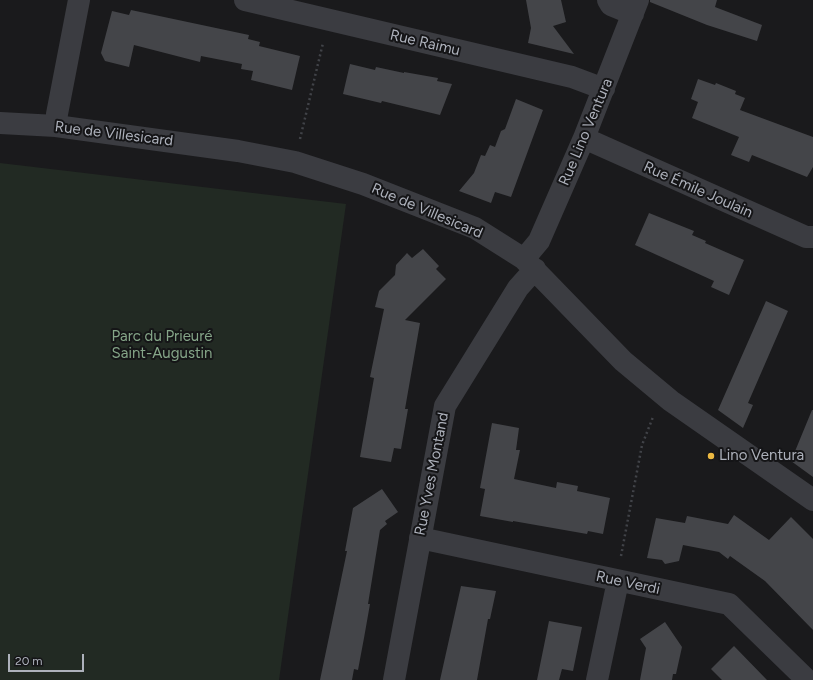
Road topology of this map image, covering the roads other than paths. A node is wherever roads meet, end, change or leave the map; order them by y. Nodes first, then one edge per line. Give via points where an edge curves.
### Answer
1 (78, 0) edge
2 (244, 0) edge
3 (608, 0) edge
4 (635, 7) edge
5 (604, 90) junction
6 (0, 124) edge
7 (56, 126) junction
8 (584, 138) junction
9 (813, 237) edge
10 (530, 264) junction
11 (813, 500) edge
12 (420, 538) junction
13 (618, 581) junction
14 (394, 680) edge
15 (597, 680) edge
16 (807, 680) edge

1 - 7 street
2 - 5 street, Rue Raimu via 572,77
3 - 4 street via 611,5
4 - 5 street, Rue Lino Ventura
5 - 8 street, Rue Lino Ventura
6 - 7 street, Rue de Villesicard
7 - 10 street, Rue de Villesicard via 238,151 295,162 363,184 475,228
8 - 9 street, Rue Émile Joulain via 806,237
8 - 10 street, Rue Lino Ventura
10 - 11 street, Rue de Villesicard via 629,366 671,401
10 - 12 street, Rue Yves Montand via 518,288 445,406
12 - 13 street, Rue Verdi
12 - 14 street, Rue Yves Montand
13 - 15 street
13 - 16 street, Rue Verdi via 729,604

